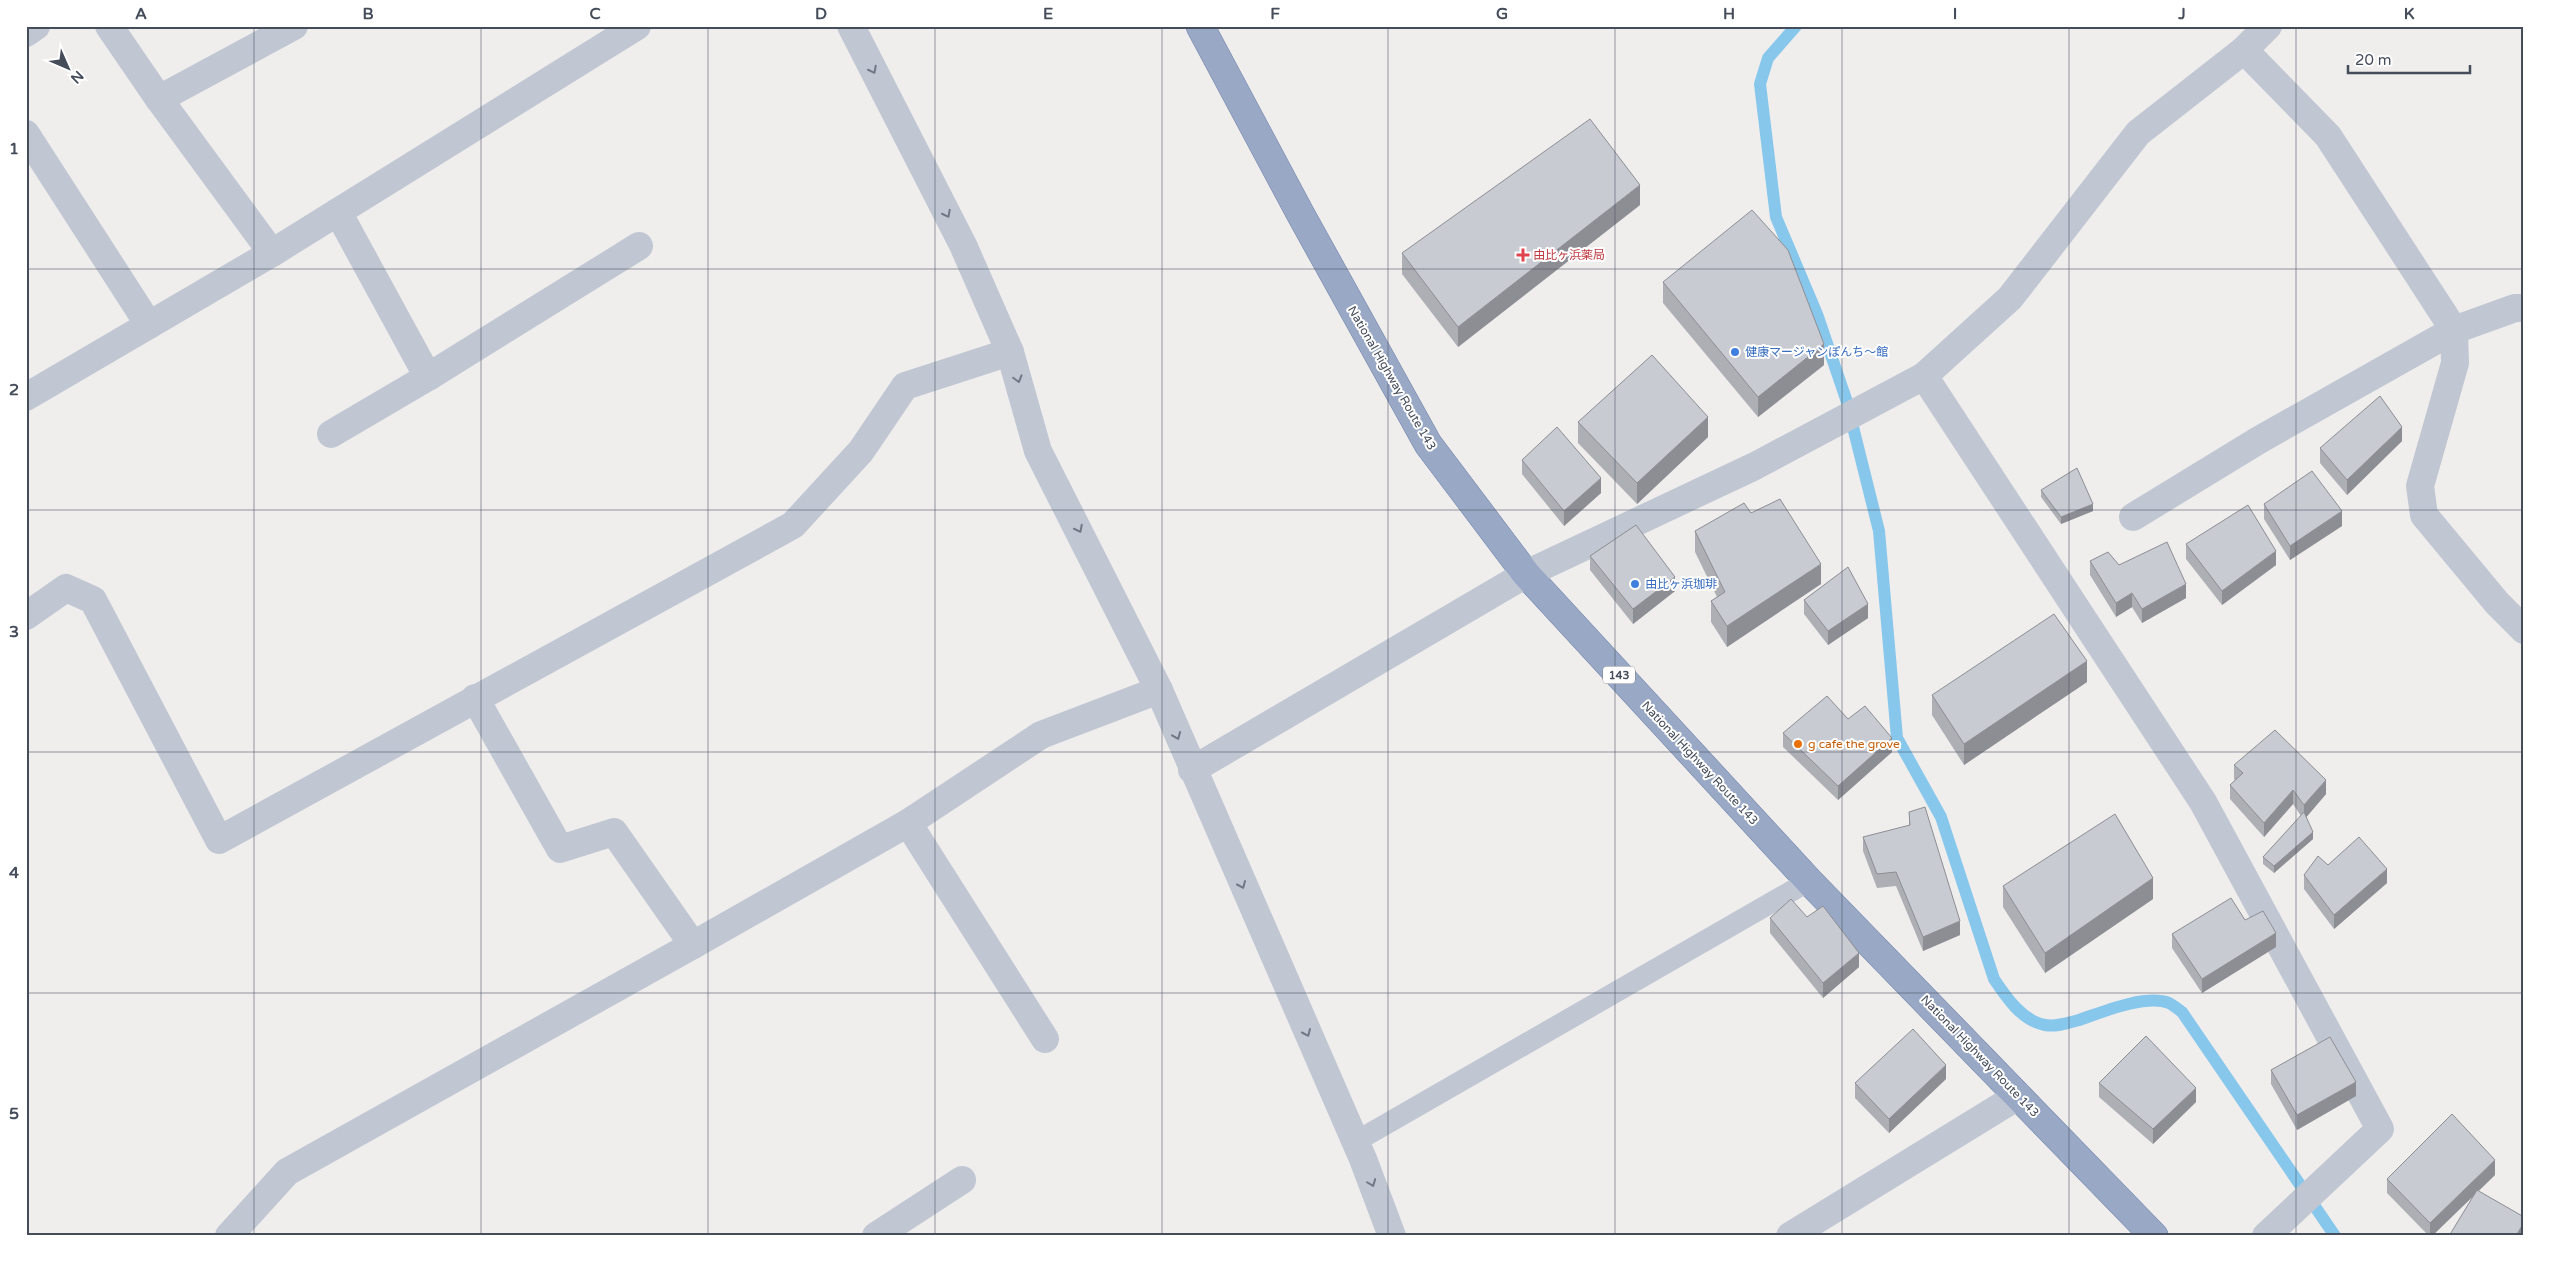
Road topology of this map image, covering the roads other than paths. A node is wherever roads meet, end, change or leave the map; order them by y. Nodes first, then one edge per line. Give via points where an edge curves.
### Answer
1 (36, 26) edge
2 (109, 26) edge
3 (294, 26) edge
4 (637, 26) edge
5 (851, 26) edge
6 (1200, 26) edge
7 (2268, 26) edge
8 (26, 33) edge
9 (2244, 50) junction
10 (158, 99) junction
11 (26, 134) edge
12 (338, 212) junction
13 (639, 246) dead end
14 (272, 253) junction
15 (2524, 308) edge
16 (149, 325) junction
17 (2454, 330) junction
18 (1010, 352) junction
19 (1924, 376) junction
20 (428, 377) junction
21 (26, 397) edge
22 (331, 434) dead end
23 (2133, 517) dead end
24 (1526, 574) junction
25 (26, 616) edge
26 (2524, 630) edge
27 (1159, 690) junction
28 (475, 698) junction
29 (1192, 770) junction
30 (908, 823) junction
31 (1809, 881) junction
32 (693, 945) junction
33 (1045, 1039) dead end
34 (2018, 1096) junction
35 (1355, 1142) junction
36 (962, 1180) dead end
37 (229, 1236) edge
38 (876, 1236) edge
39 (1392, 1236) edge
40 (1790, 1236) edge
41 (2154, 1236) edge
42 (2266, 1236) edge

1 - 8 street
2 - 10 street
3 - 10 street
4 - 12 street
5 -> 18 street via 963,245
6 - 24 highway, National Highway Route 143 / 143 via 1428,444
7 - 9 street
9 - 17 street via 2328,136
9 - 19 street via 2138,133 2010,298
10 - 14 street
11 - 16 street
12 - 14 street
12 - 20 street
13 - 20 street
14 - 16 street
15 - 17 street via 2514,308
16 - 21 street
17 - 23 street via 2260,440
17 - 26 street via 2455,362 2420,486 2424,515 2497,603
18 -> 27 street via 1038,451
18 - 28 street via 904,386 861,451 793,525
19 - 24 street via 1755,466
19 - 42 street via 2204,802 2380,1130
20 - 22 street
24 - 29 street
24 - 31 highway, National Highway Route 143 / 143
25 - 28 street via 66,588 93,600 219,840
27 -> 29 street
27 - 30 street via 1041,735
28 - 32 street via 560,850 614,832
29 -> 35 street
30 - 32 street
30 - 33 street
31 - 34 highway, National Highway Route 143 / 143
31 - 35 lane
32 - 37 street via 287,1172
34 - 40 street
34 - 41 highway, National Highway Route 143 / 143
35 -> 39 street
36 - 38 street

